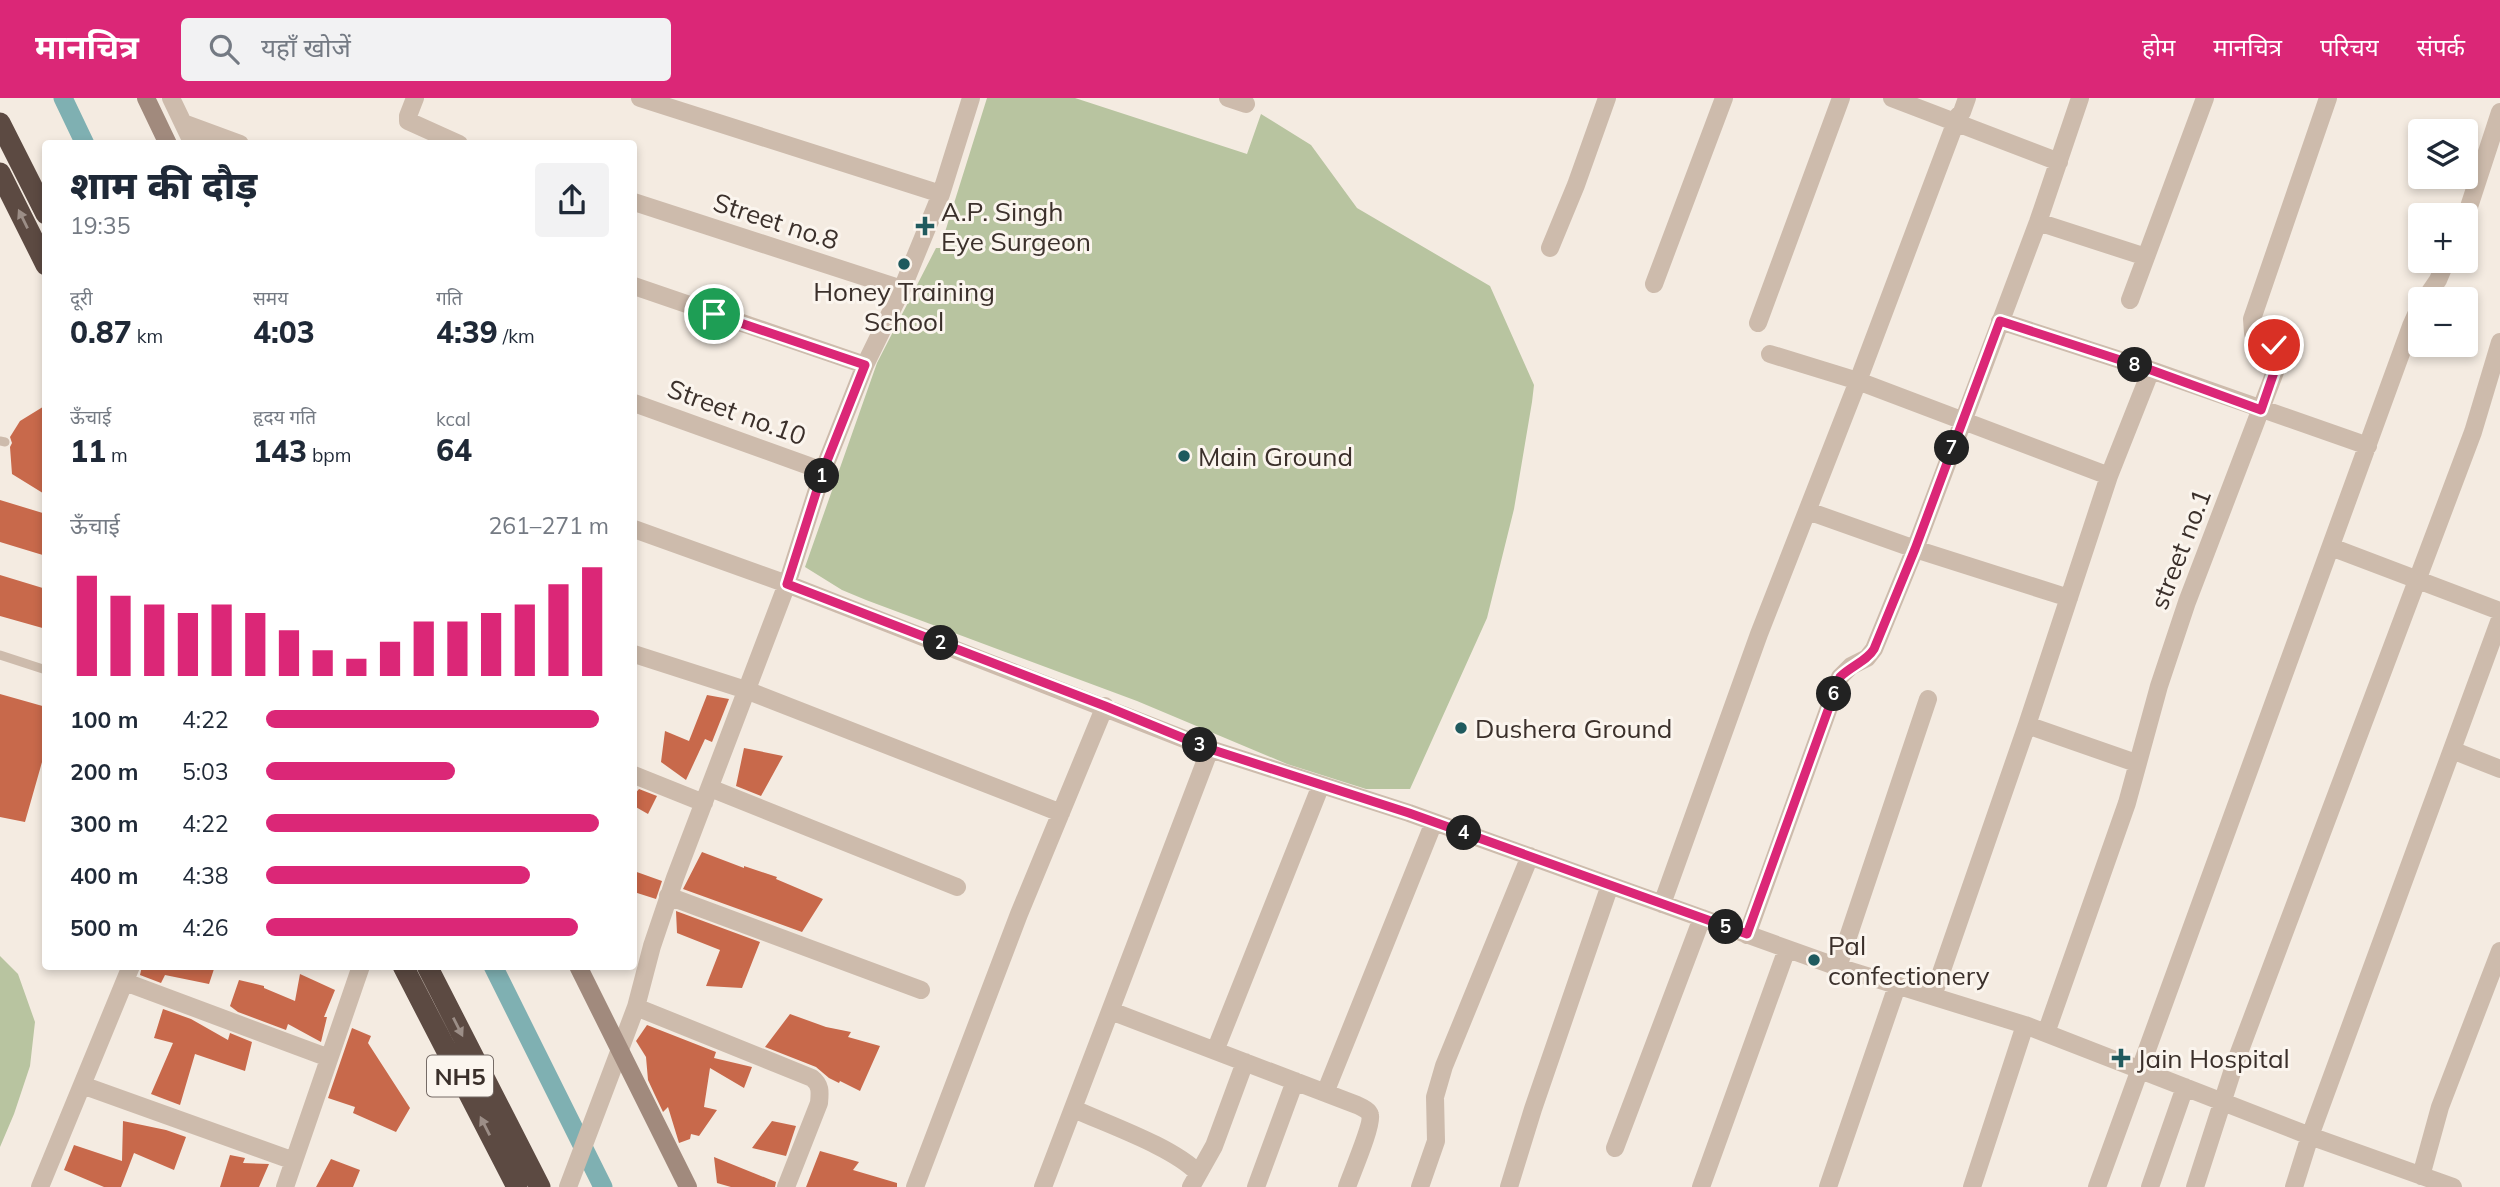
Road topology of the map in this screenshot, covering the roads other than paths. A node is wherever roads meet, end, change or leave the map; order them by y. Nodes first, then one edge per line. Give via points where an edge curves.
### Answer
1 (146, 98) edge
2 (171, 98) edge
3 (415, 98) edge
4 (640, 98) edge
5 (971, 98) edge
6 (1607, 98) edge
7 (1724, 98) edge
8 (1841, 98) edge
9 (1892, 98) edge
10 (1967, 98) edge
11 (2080, 98) edge
12 (2205, 98) edge
13 (2328, 98) edge
14 (2500, 112) edge
15 (1956, 121) junction
16 (0, 123) edge
17 (183, 123) junction
18 (166, 140) edge
19 (191, 140) edge
20 (229, 140) edge
21 (450, 140) edge
22 (2059, 162) junction
23 (0, 173) edge
24 (941, 194) junction
25 (637, 203) edge
26 (2470, 203) edge
27 (42, 206) edge
28 (2038, 222) junction
29 (1550, 248) dead end
30 (42, 257) edge
31 (2146, 257) junction
32 (1654, 284) dead end
33 (902, 289) junction
34 (637, 293) edge
35 (2130, 300) dead end
36 (2000, 321) junction
37 (1758, 323) dead end
38 (2408, 334) edge
39 (2500, 342) edge
40 (1770, 354) dead end
41 (865, 365) junction
42 (2151, 370) junction
43 (1858, 381) junction
44 (637, 404) edge
45 (2261, 410) junction
46 (1963, 420) junction
47 (2368, 446) junction
48 (823, 471) junction
49 (2109, 476) junction
50 (1808, 511) junction
51 (637, 530) edge
52 (2332, 547) junction
53 (1915, 549) junction
54 (2417, 580) junction
55 (787, 584) junction
56 (2069, 598) junction
57 (2500, 611) edge
58 (2500, 618) edge
59 (0, 655) edge
60 (637, 655) edge
61 (42, 669) edge
62 (746, 690) junction
63 (1928, 699) dead end
64 (1105, 706) junction
65 (2027, 725) junction
66 (1210, 749) junction
67 (2452, 750) junction
68 (2136, 763) junction
69 (2500, 769) edge
70 (637, 776) edge
71 (1321, 785) junction
72 (707, 795) junction
73 (1061, 813) junction
74 (1434, 822) junction
75 (1530, 856) junction
76 (1610, 885) junction
77 (957, 887) dead end
78 (668, 896) junction
79 (1662, 904) junction
80 (1702, 918) junction
81 (1747, 934) junction
82 (1787, 949) junction
83 (2500, 951) edge
84 (1838, 967) junction
85 (353, 970) edge
86 (405, 970) edge
87 (429, 970) edge
88 (580, 970) edge
89 (128, 974) edge
90 (1897, 986) junction
91 (921, 990) dead end
92 (1933, 996) junction
93 (636, 1007) junction
94 (1111, 1011) junction
95 (2025, 1025) junction
96 (2046, 1033) junction
97 (620, 1048) junction
98 (1215, 1051) junction
99 (329, 1058) junction
100 (1245, 1062) junction
101 (2139, 1070) junction
102 (1294, 1081) junction
103 (82, 1085) junction
104 (2185, 1087) junction
105 (1325, 1093) junction
106 (2222, 1101) junction
107 (1074, 1109) junction
108 (2310, 1136) junction
109 (1615, 1148) dead end
110 (294, 1161) junction
111 (2400, 1169) junction
112 (2421, 1176) junction
113 (1195, 1180) edge
114 (40, 1187) edge
115 (285, 1187) edge
116 (517, 1187) edge
117 (540, 1187) edge
118 (568, 1187) edge
119 (688, 1187) edge
120 (786, 1187) edge
121 (915, 1187) edge
122 (1043, 1187) edge
123 (1256, 1187) edge
124 (1347, 1187) edge
125 (1420, 1187) edge
126 (1509, 1187) edge
127 (1701, 1187) edge
128 (1828, 1187) edge
129 (1972, 1187) edge
130 (2097, 1187) edge
131 (2150, 1187) edge
132 (2195, 1187) edge
133 (2294, 1187) edge
134 (2394, 1187) edge
135 (2453, 1187) edge

1 - 18 street
2 - 17 street
3 - 21 street via 408,121
4 - 24 street
5 - 24 street
6 - 29 street
7 - 32 street
8 - 37 street
9 - 15 street
10 - 15 street
11 - 22 street
12 - 31 street
13 - 45 street, street no.1 via 2252,319 2253,333 2274,345 2280,355
14 - 26 street
15 - 22 street
15 - 43 street
16 - 27 highway
17 - 19 street
17 - 20 street
22 - 28 street
30 -> 23 highway
24 - 33 street
25 - 33 street, Street no.8
28 - 31 street
28 - 36 street
31 - 35 street
33 - 41 street
34 - 41 street
36 - 42 street
36 - 46 street
38 - 47 street
39 - 54 street via 2473,432
40 - 43 street
41 - 48 street
42 - 45 street
42 - 49 street
43 - 46 street
43 - 50 street
44 - 48 street, Street no.10
45 - 47 street
45 - 68 street, street no.1 via 2188,602
46 - 49 street
46 - 53 street
47 - 52 street
48 - 55 street
49 - 56 street
50 - 53 street
50 - 79 street
51 - 55 street
52 - 54 street
52 - 101 street
53 - 56 street
53 - 81 street via 1871,654 1840,677
54 - 57 street
54 - 106 street
55 - 62 street
55 - 64 street
56 - 65 street
58 - 67 street
59 - 61 lane
60 - 62 street
62 - 72 street
62 - 73 street
63 - 84 street
64 - 66 street
64 - 73 street
65 - 68 street
65 - 92 street
66 - 71 street
66 - 94 street
67 - 69 street
67 - 108 street
68 - 96 street, street no.1 via 2127,803
70 - 72 street
71 - 74 street
71 - 98 street
72 - 77 street
72 - 78 street
73 - 121 street
74 - 75 street
74 - 105 street
75 - 76 street
75 - 125 street via 1444,1066 1435,1097 1436,1142
76 - 79 street
76 - 126 street
78 - 91 street
78 - 93 street
79 - 80 street
80 - 81 street
80 - 109 street
81 - 82 street
82 - 84 street
82 - 127 street
83 - 112 street via 2440,1107
84 - 90 street
85 - 99 street
116 -> 86 highway, NH5
87 -> 117 highway, NH5
88 - 97 street
89 - 99 street
89 - 103 street
90 - 92 street
90 - 128 street
92 - 95 street
93 - 97 street
93 - 120 street via 818,1082 819,1103
94 - 98 street
94 - 107 street
95 - 96 street
95 - 129 street
96 - 101 street
97 - 118 street
97 - 119 street
98 - 100 street
99 - 110 street
100 - 102 street
100 - 113 street via 1214,1146
101 - 104 street
101 - 130 street
102 - 105 street
102 - 123 street
103 - 110 street
103 - 114 street
104 - 106 street
104 - 131 street
105 - 124 street via 1371,1115
106 - 108 street
106 - 132 street
107 - 113 street via 1172,1153 1189,1164
107 - 122 street
108 - 111 street
108 - 133 street
110 - 115 street
111 - 112 street
111 - 134 street
112 - 135 street

